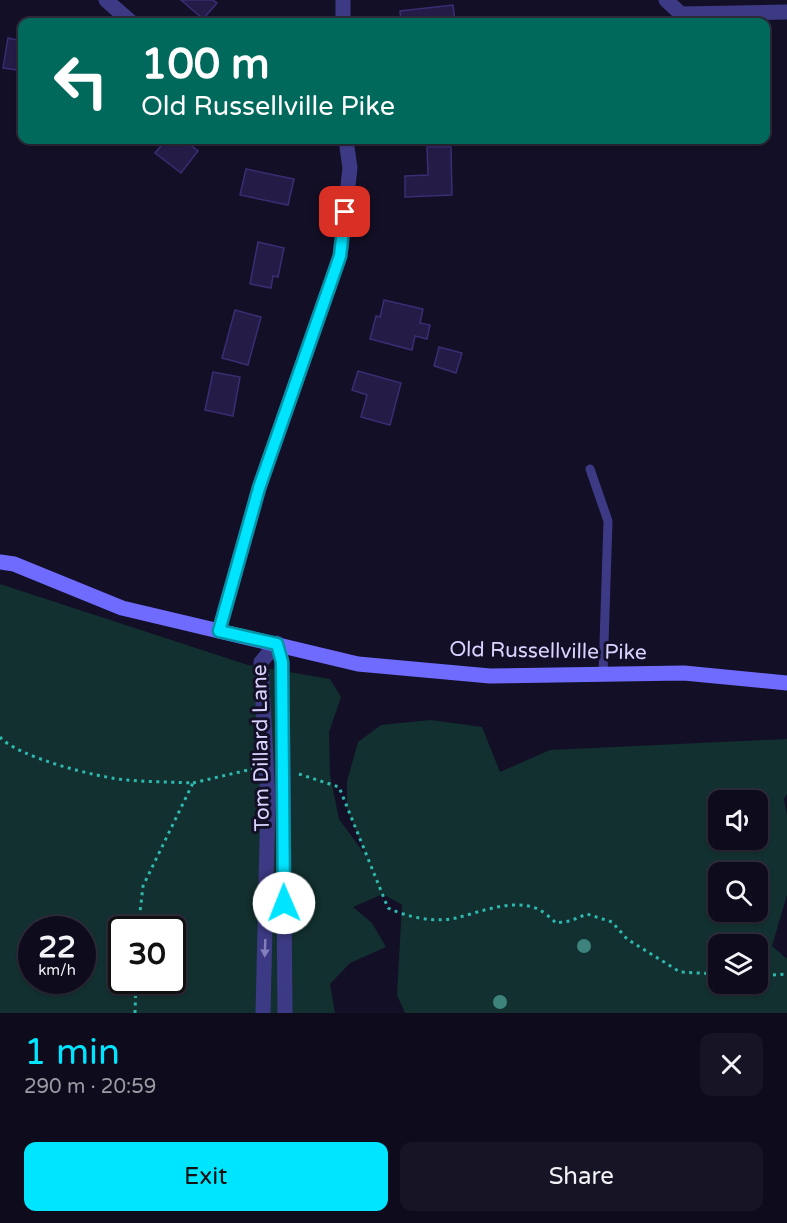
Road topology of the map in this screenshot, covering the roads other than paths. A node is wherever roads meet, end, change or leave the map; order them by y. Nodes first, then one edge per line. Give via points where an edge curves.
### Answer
1 (106, 0) edge
2 (343, 0) edge
3 (666, 0) edge
4 (787, 12) edge
5 (126, 18) edge
6 (343, 18) edge
7 (347, 144) edge
8 (590, 469) dead end
9 (0, 562) edge
10 (219, 631) junction
11 (277, 644) junction
12 (603, 674) junction
13 (787, 683) edge
14 (263, 1013) edge
15 (285, 1013) edge

1 - 5 street
2 - 6 street
3 - 4 street via 681,14
7 - 10 street via 351,168 340,256 259,488
8 - 12 lane via 608,521
9 - 10 street, Old Russellville Pike via 14,564 122,608
10 - 11 street, Old Russellville Pike
11 - 12 street, Old Russellville Pike via 358,664 490,676
11 -> 14 street, Tom Dillard Lane via 261,662 268,800
11 - 15 street, Tom Dillard Lane via 282,662
12 - 13 street, Old Russellville Pike via 684,674

